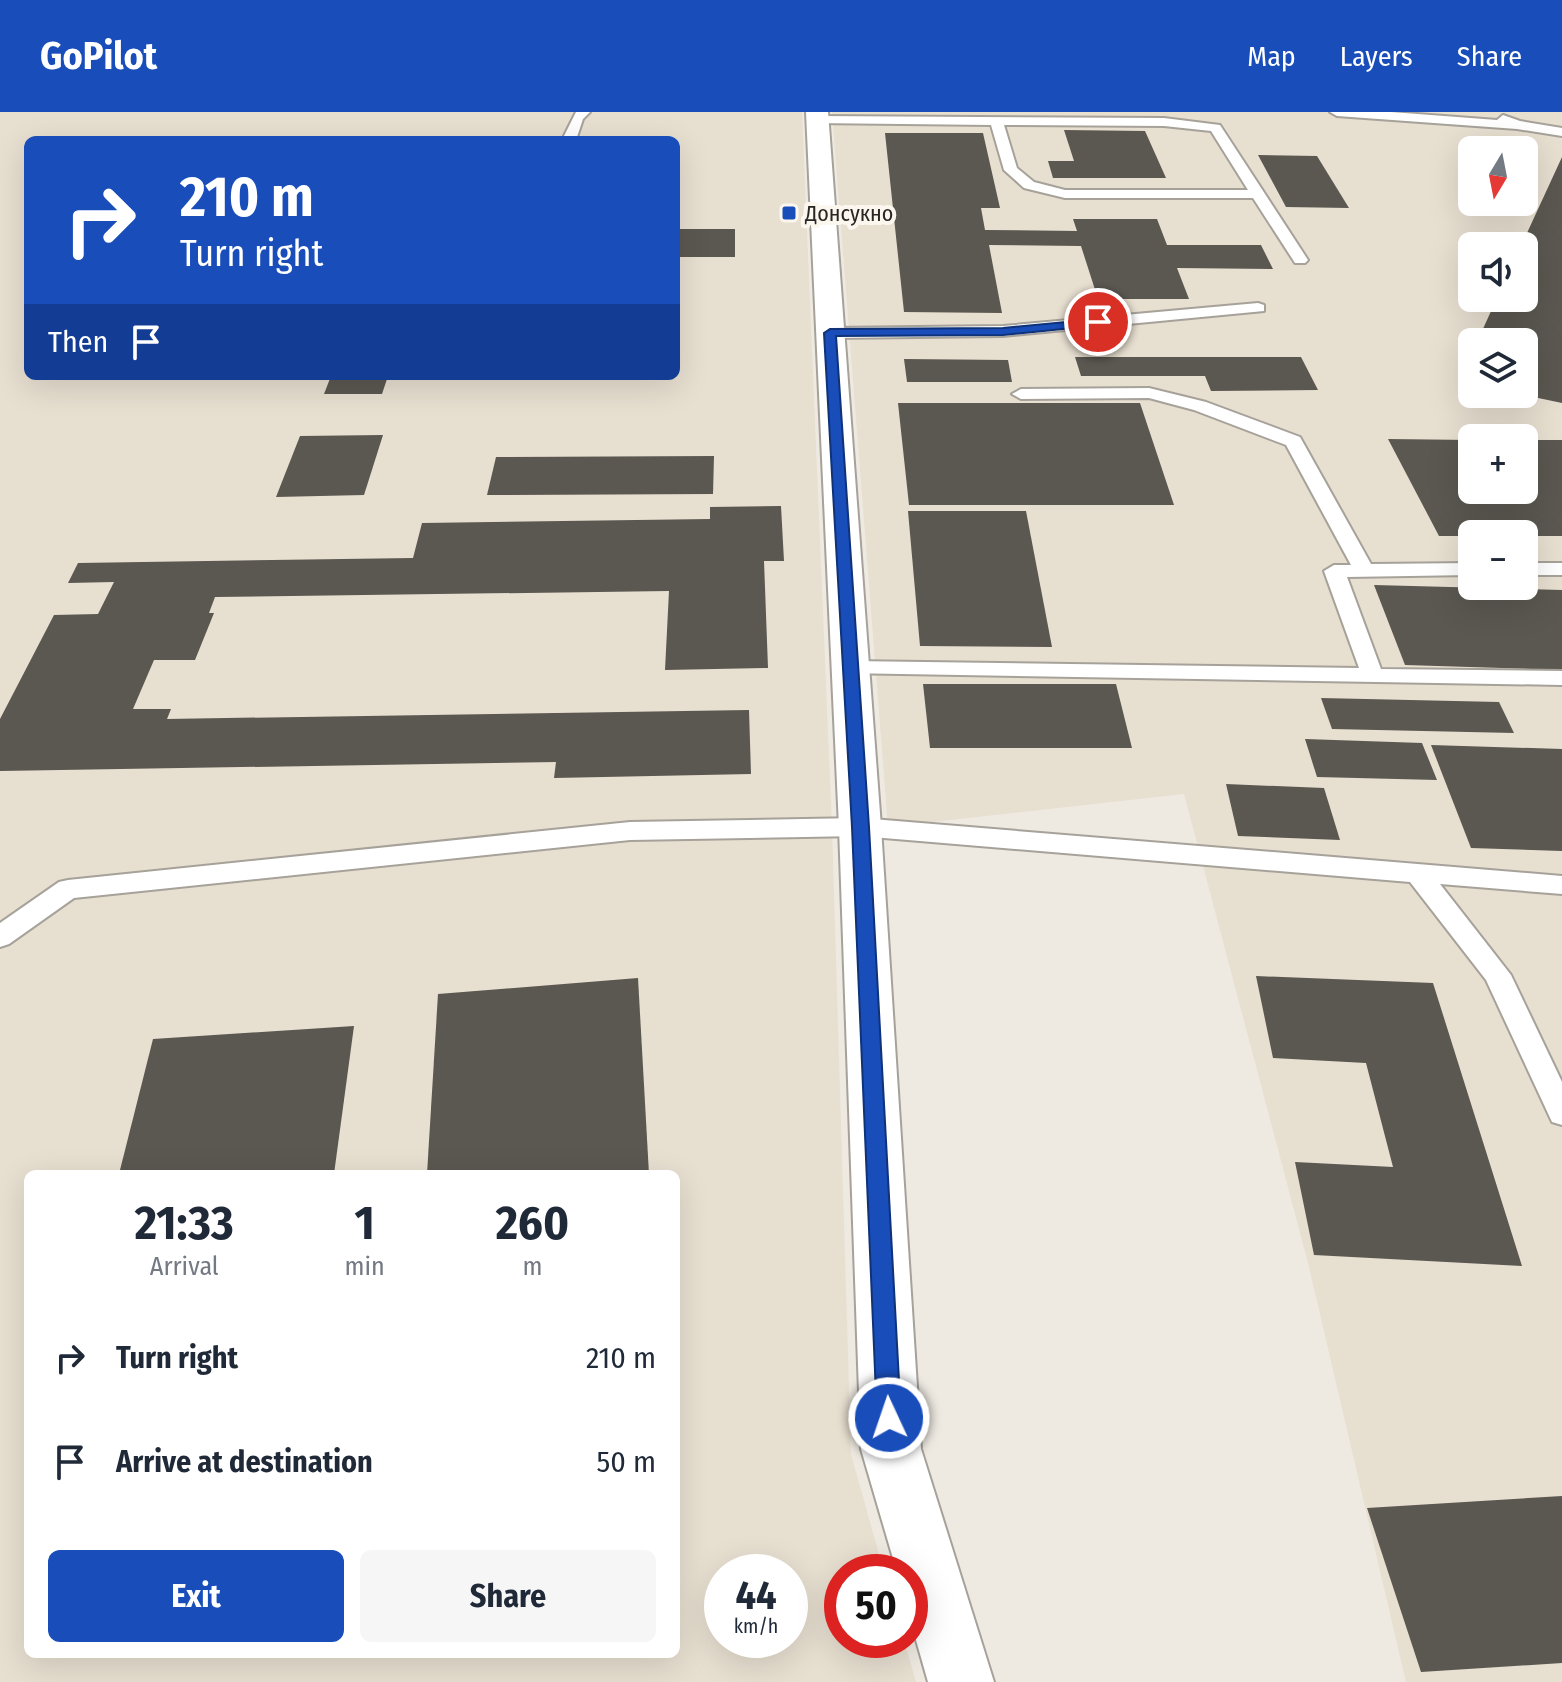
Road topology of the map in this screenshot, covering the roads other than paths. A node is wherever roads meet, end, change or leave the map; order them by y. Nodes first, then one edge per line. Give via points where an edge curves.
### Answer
1 (583, 112) edge
2 (1337, 112) edge
3 (1489, 112) edge
4 (817, 116) edge
5 (996, 121) junction
6 (1517, 125) junction
7 (1562, 132) edge
8 (570, 136) edge
9 (1258, 194) junction
10 (1300, 260) dead end
11 (1258, 308) dead end
12 (830, 333) junction
13 (1021, 394) dead end
14 (1363, 568) junction
15 (1458, 569) edge
16 (1538, 569) edge
17 (1562, 569) edge
18 (850, 668) junction
19 (1373, 676) junction
20 (1562, 678) edge
21 (860, 827) junction
22 (1416, 871) junction
23 (1562, 885) edge
24 (0, 937) edge
25 (1562, 1113) edge
26 (961, 1682) edge

1 - 8 lane
2 - 6 lane
3 - 6 lane
4 - 5 lane
4 - 12 main road
5 - 9 lane via 1164,122 1215,128
5 - 9 lane via 1011,170 1029,185 1065,194
6 - 7 lane
9 - 10 lane
11 - 12 lane via 1003,331
12 - 18 main road
13 - 14 lane via 1149,393 1293,441
14 - 15 lane
14 - 19 lane via 1334,571
16 - 17 lane
18 - 19 lane
18 - 21 main road
19 - 20 lane
21 - 22 lane
21 - 24 lane via 630,831 68,889
21 - 26 main road via 891,1449
22 - 23 lane
22 - 25 lane via 1497,975

